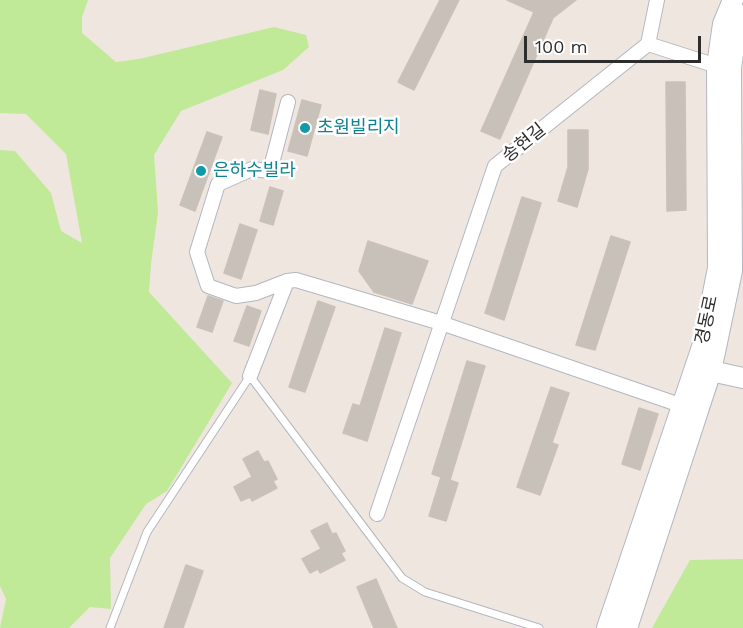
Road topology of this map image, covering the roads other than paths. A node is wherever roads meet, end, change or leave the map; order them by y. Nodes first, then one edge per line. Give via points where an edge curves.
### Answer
1 (657, 0) edge
2 (733, 0) edge
3 (743, 15) edge
4 (648, 44) junction
5 (717, 66) junction
6 (288, 102) dead end
7 (288, 281) junction
8 (441, 323) junction
9 (711, 371) junction
10 (250, 376) junction
11 (743, 378) edge
12 (683, 406) junction
13 (377, 514) dead end
14 (110, 628) edge
15 (539, 628) edge
16 (607, 628) edge
17 (627, 628) edge

1 - 4 street
2 - 5 street, 경동로 via 723,24
3 - 9 street, 경동로 via 737,27 731,68 732,271
4 - 5 street
4 - 8 street, 송현길 via 495,166
5 - 12 street, 경동로 via 718,268 703,344
6 - 7 street via 270,171 252,169 218,184 197,252 208,286 236,296
7 - 8 street via 296,280
7 - 10 street
8 - 12 street
8 - 13 street, 송현길
9 - 11 street
9 - 17 street, 경동로
10 - 14 lane via 147,532
10 - 15 lane via 402,578 425,592
12 - 16 street, 경동로

